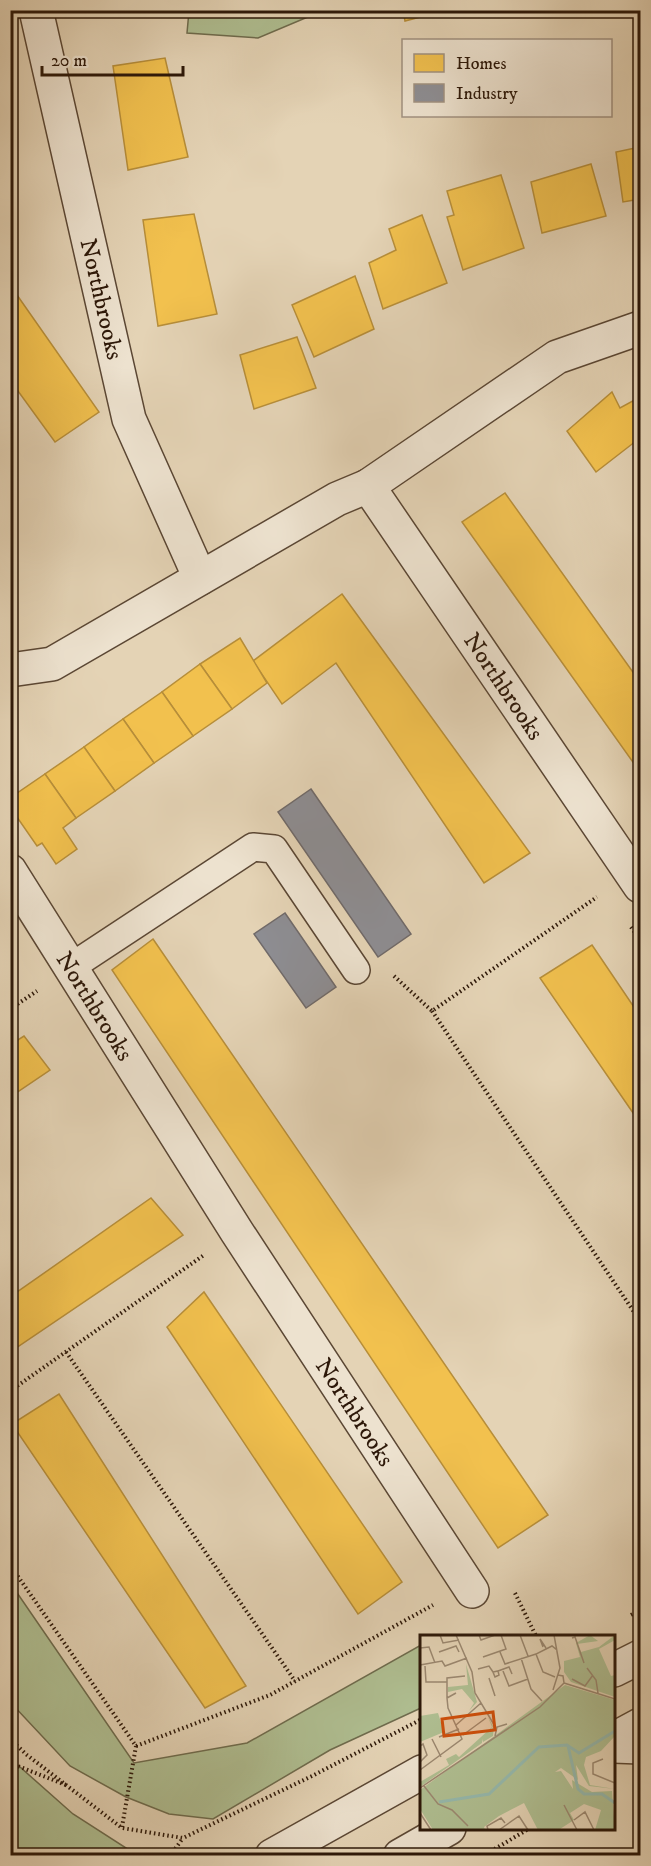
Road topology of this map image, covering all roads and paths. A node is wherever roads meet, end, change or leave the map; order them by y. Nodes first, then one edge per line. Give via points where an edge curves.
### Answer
1 (36, 10) edge
2 (640, 328) edge
3 (369, 486) junction
4 (200, 578) junction
5 (10, 670) edge
6 (10, 871) edge
7 (640, 886) edge
8 (606, 891) dead end
9 (71, 967) junction
10 (357, 970) joint
11 (432, 1011) junction
12 (237, 1232) junction
13 (640, 1321) edge
14 (66, 1352) junction
15 (10, 1391) edge
16 (10, 1565) edge
17 (472, 1591) joint
18 (640, 1657) edge
19 (615, 1670) edge
20 (296, 1681) junction
21 (420, 1720) edge
22 (640, 1725) edge
23 (615, 1738) edge
24 (10, 1739) edge
25 (136, 1746) junction
26 (615, 1749) edge
27 (640, 1750) edge
28 (10, 1763) edge
29 (420, 1773) edge
30 (71, 1787) junction
31 (122, 1828) junction
32 (446, 1830) edge
33 (527, 1830) edge
34 (183, 1838) junction
35 (170, 1856) edge
36 (273, 1856) edge
37 (400, 1856) edge
38 (483, 1856) edge

1 - 4 street, Northbrooks via 129,419
2 - 3 street via 557,357
3 - 4 street via 337,498
3 - 7 street, Northbrooks
4 - 5 street via 52,664
6 - 9 street, Northbrooks
8 - 11 path
9 - 10 lane via 253,847 274,849
9 - 12 street, Northbrooks
10 - 11 path via 386,969
11 - 13 path
12 - 14 path
12 - 17 street, Northbrooks
14 - 15 path
14 - 20 path
16 - 25 path
17 - 20 path via 445,1598
18 - 19 street
20 - 25 path via 270,1695
21 - 34 path
22 - 23 street
24 - 30 path
25 - 31 path
26 - 27 lane
28 - 30 path
29 - 36 street
30 - 31 path
31 - 34 path
32 - 37 street
33 - 38 path
34 - 35 path

